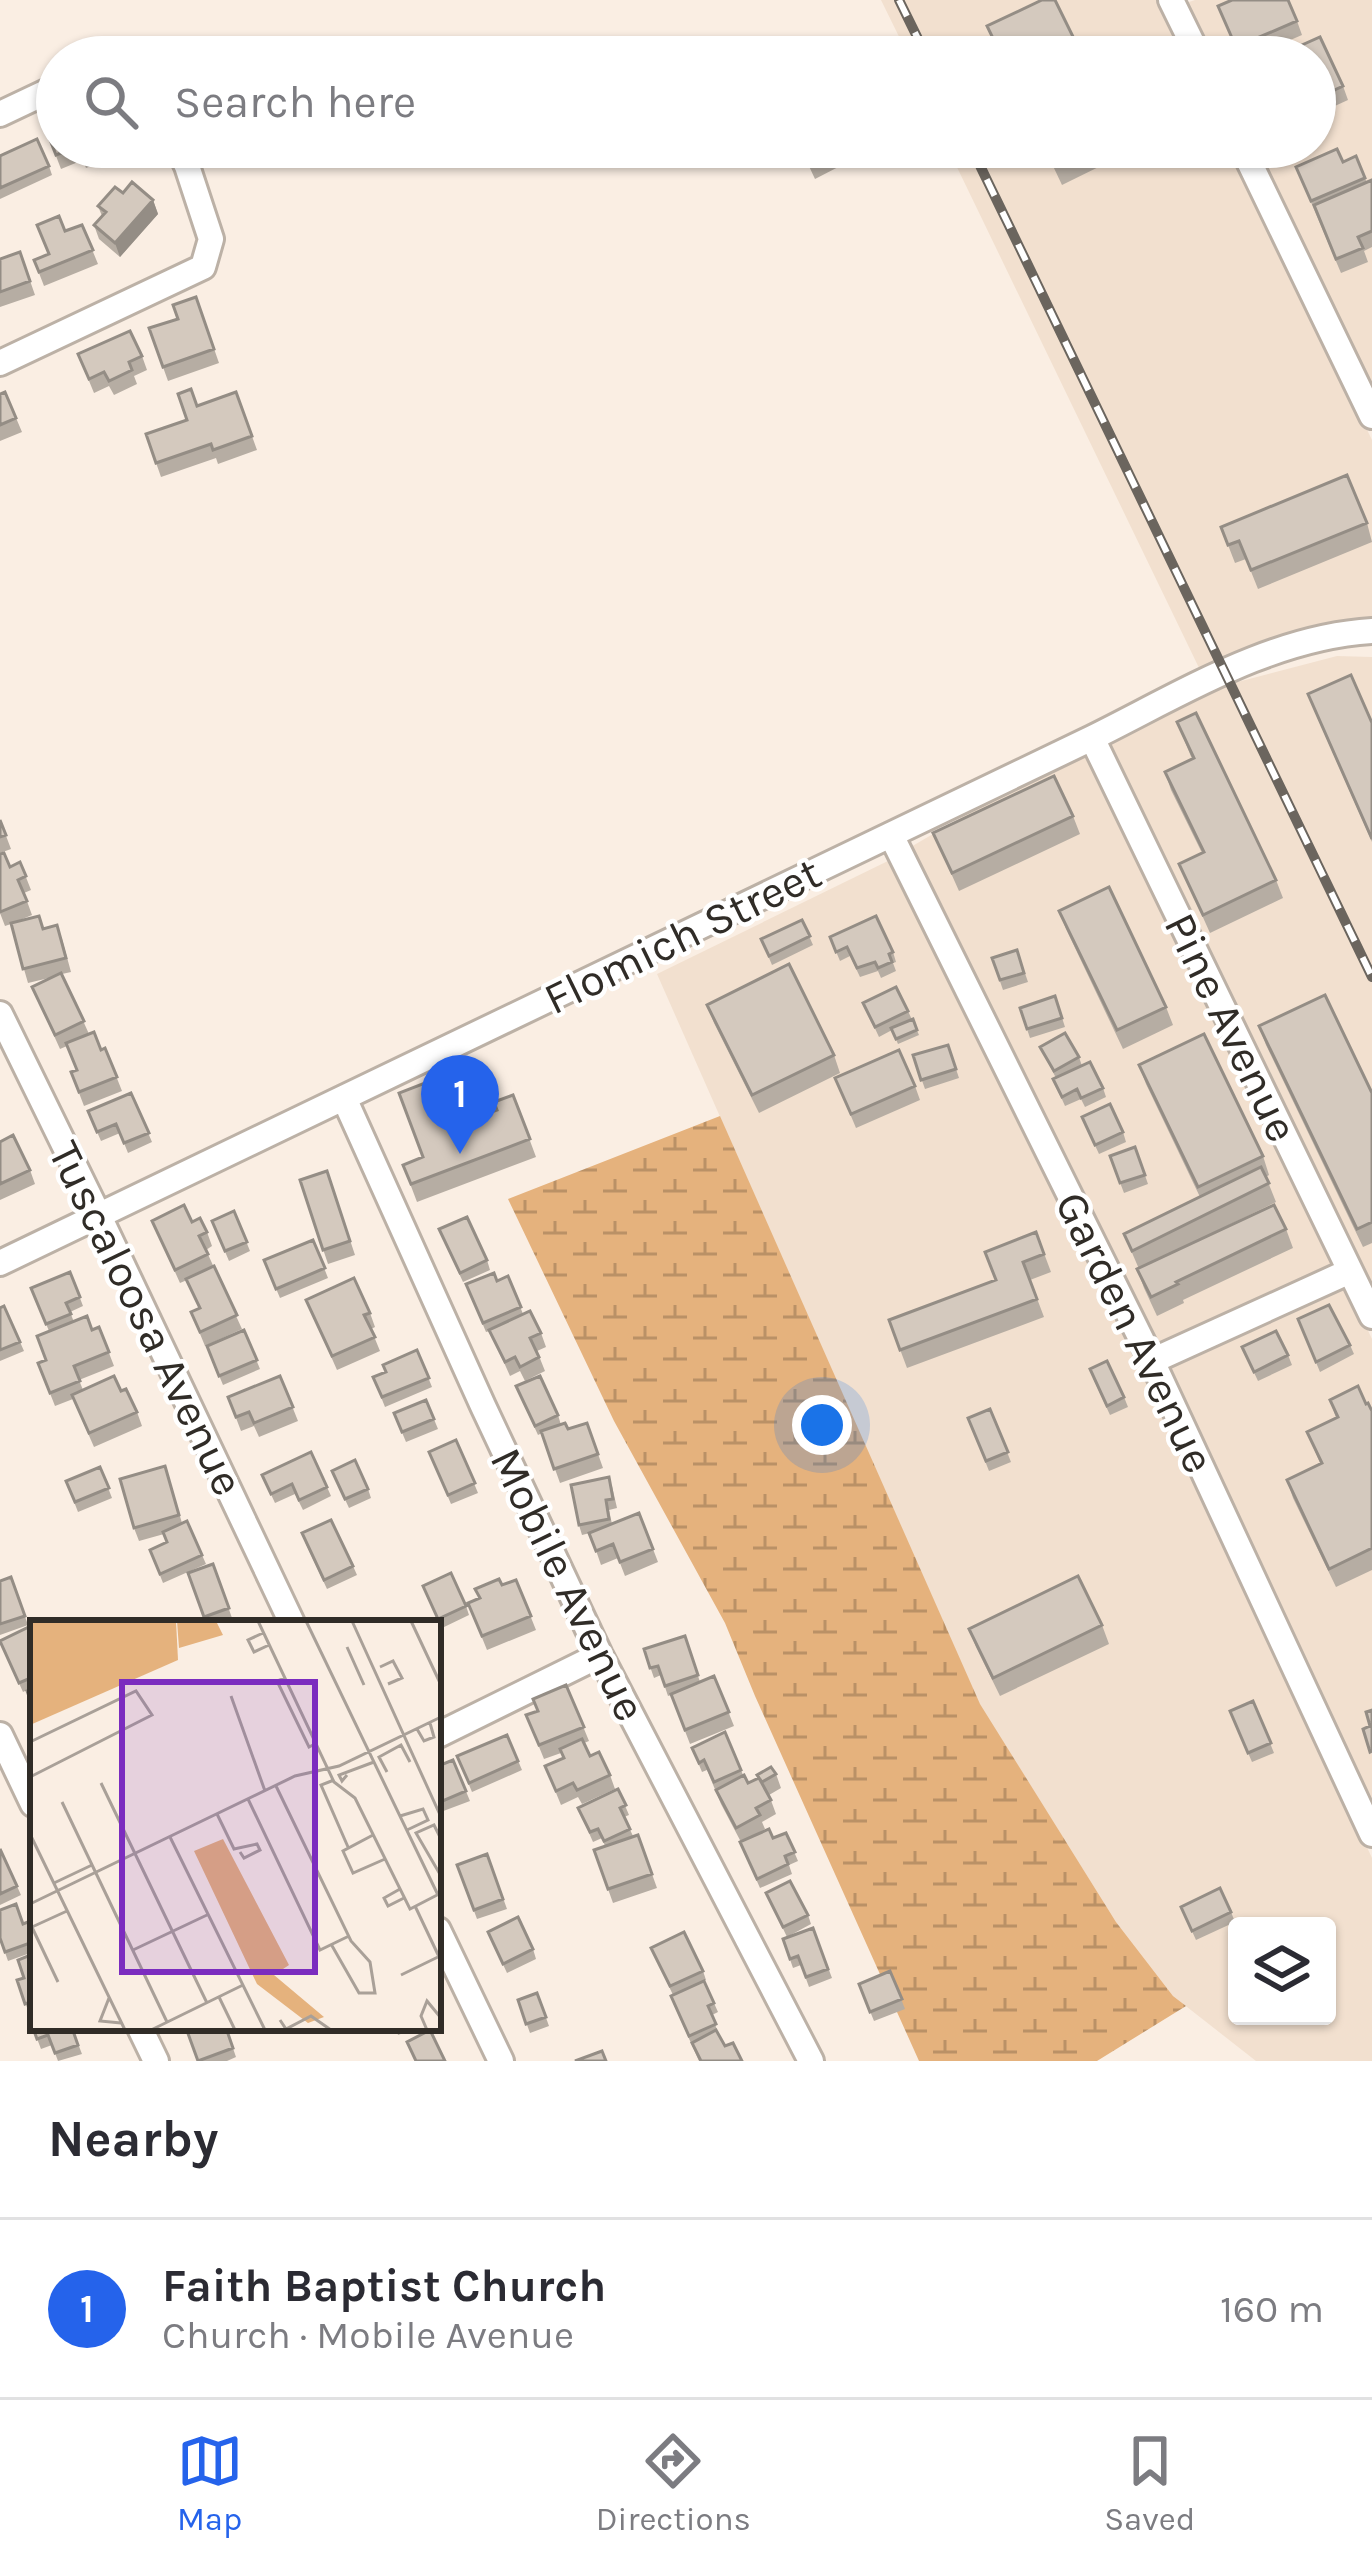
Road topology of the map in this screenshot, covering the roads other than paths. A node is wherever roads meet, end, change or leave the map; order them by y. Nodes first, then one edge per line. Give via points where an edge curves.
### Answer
1 (1171, 0) edge
2 (1189, 36) edge
3 (36, 97) edge
4 (0, 114) edge
5 (189, 168) edge
6 (1252, 168) edge
7 (0, 364) edge
8 (1372, 416) edge
9 (1372, 631) edge
10 (1093, 738) junction
11 (891, 835) junction
12 (0, 1015) edge
13 (344, 1099) junction
14 (98, 1214) junction
15 (0, 1262) edge
16 (1350, 1271) junction
17 (1372, 1316) edge
18 (1152, 1361) junction
19 (291, 1620) edge
20 (600, 1655) junction
21 (441, 1734) edge
22 (0, 1736) edge
23 (30, 1798) edge
24 (1372, 1834) edge
25 (441, 1936) edge
26 (141, 2031) edge
27 (156, 2061) edge
28 (500, 2061) edge
29 (811, 2061) edge

1 - 2 street
3 - 4 street
5 - 7 street via 211,238 203,267
6 - 8 street
9 - 10 street, Flomich Street via 1288,646
10 - 11 street, Flomich Street
10 - 16 street, Pine Avenue
11 - 13 street, Flomich Street
11 - 18 street, Garden Avenue
12 - 14 street, Tuscaloosa Avenue
13 - 14 street, Flomich Street
13 - 20 street, Mobile Avenue
14 - 15 street, Flomich Street
14 - 19 street, Tuscaloosa Avenue
16 - 17 street, Pine Avenue
16 - 18 street
18 - 24 street, Garden Avenue
20 - 21 street
20 - 29 street, Mobile Avenue
22 - 23 street
25 - 28 street
26 - 27 street

